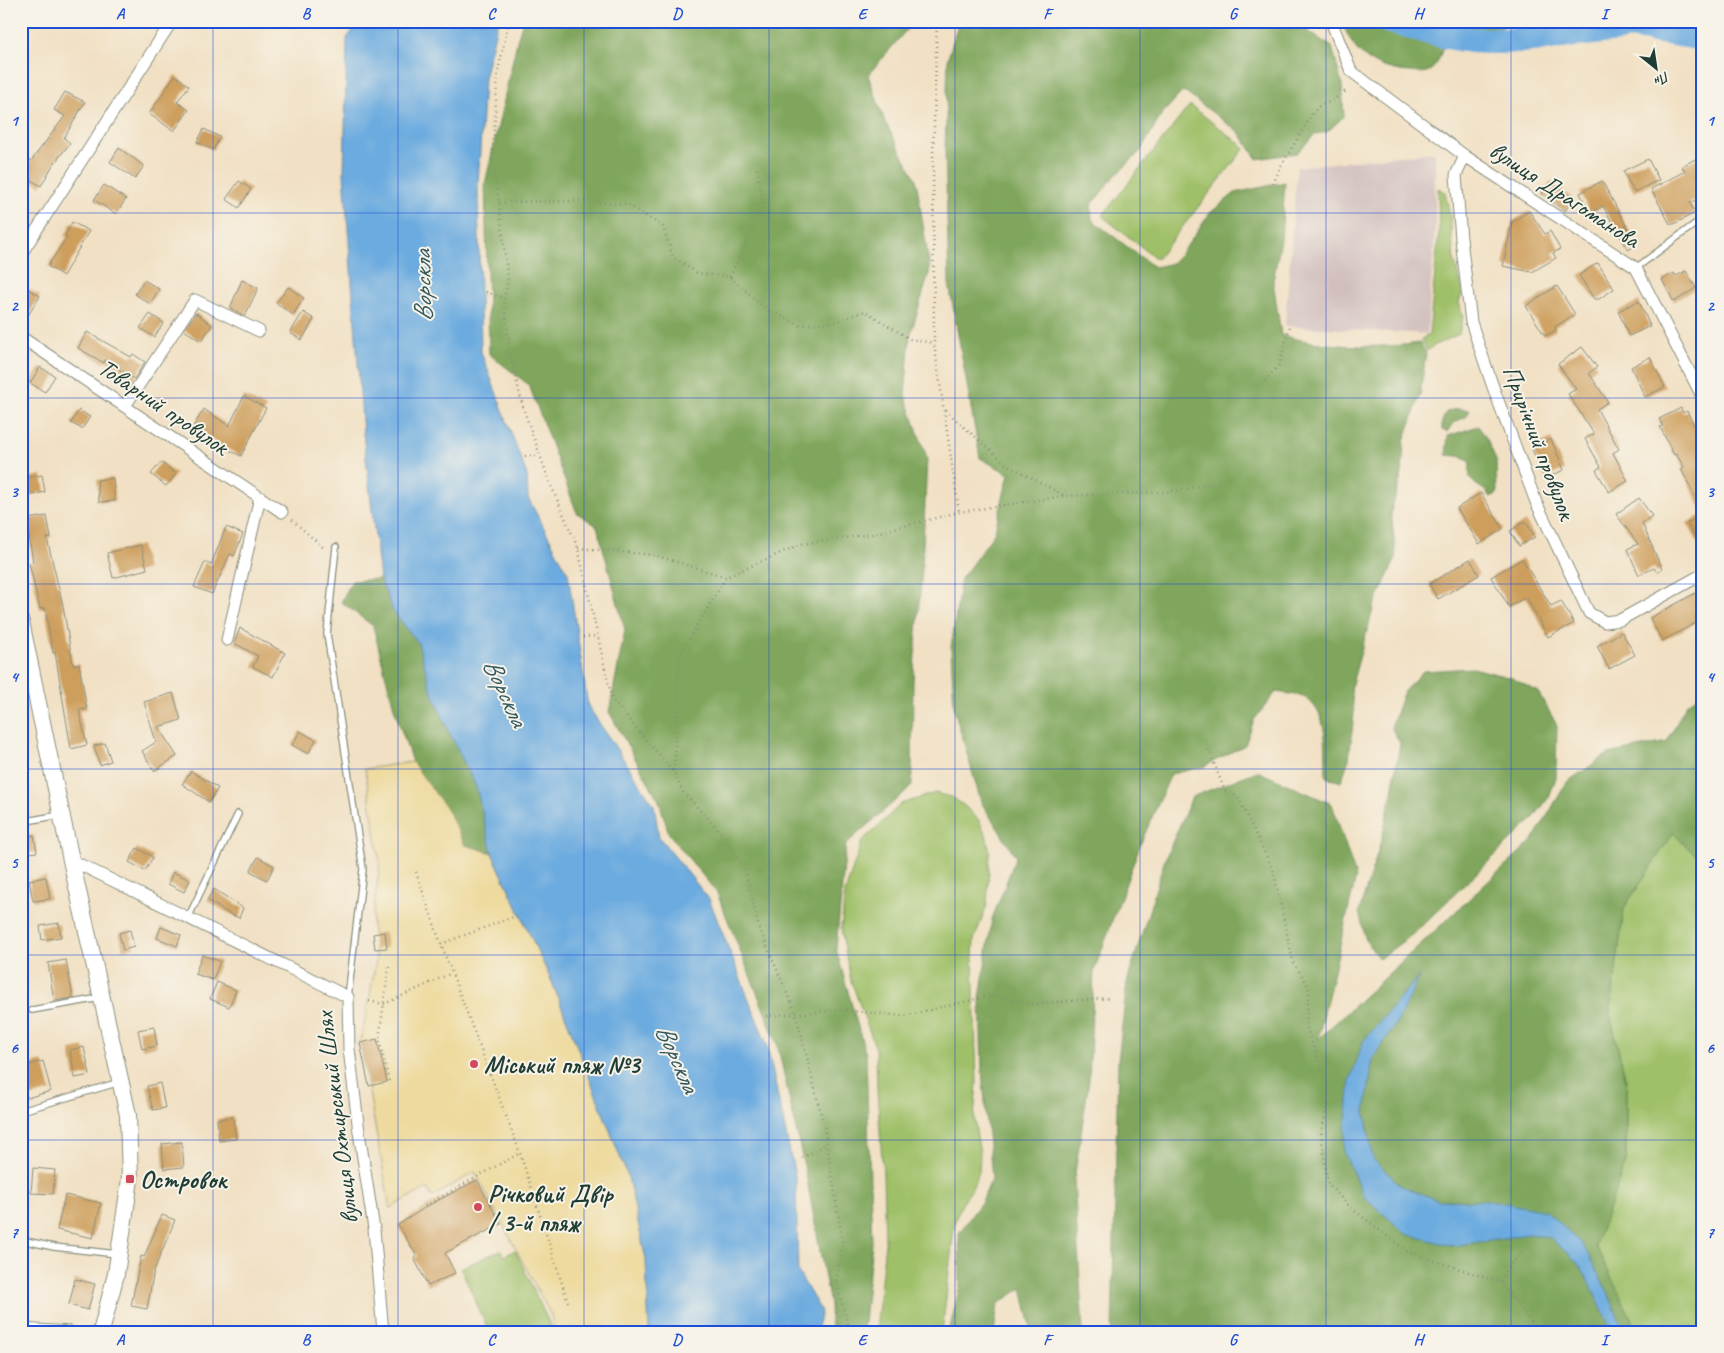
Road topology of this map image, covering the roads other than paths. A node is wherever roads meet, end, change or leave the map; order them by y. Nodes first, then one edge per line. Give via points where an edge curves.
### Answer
1 (172, 21) edge
2 (1331, 21) edge
3 (1465, 156) junction
4 (1703, 218) edge
5 (21, 254) edge
6 (1636, 268) junction
7 (259, 331) dead end
8 (21, 337) edge
9 (1703, 398) edge
10 (125, 406) junction
11 (260, 497) junction
12 (282, 512) road end
13 (336, 546) dead end
14 (1703, 574) edge
15 (21, 622) edge
16 (228, 640) dead end
17 (62, 814) junction
18 (238, 814) dead end
19 (21, 822) edge
20 (71, 860) junction
21 (188, 918) junction
22 (102, 997) junction
23 (348, 997) junction
24 (32, 1010) dead end
25 (122, 1082) junction
26 (21, 1111) edge
27 (21, 1240) edge
28 (119, 1254) junction
29 (21, 1329) edge
30 (70, 1332) edge
31 (101, 1332) edge
32 (383, 1332) edge

1 - 5 street
2 - 3 street, вулиця Драгоманова via 1351,71
3 - 6 street, вулиця Драгоманова
3 - 14 street, Прирічний провулок via 1456,175 1471,322 1536,502 1589,613 1605,622 1620,620
4 - 6 lane
6 - 9 street, вулиця Драгоманова
7 - 10 street via 195,300
8 - 10 street, Товарний провулок
10 - 11 street, Товарний провулок
11 - 12 street, Товарний провулок
11 - 16 street
13 - 23 lane via 328,634 363,869
15 - 17 main road
17 - 19 lane
17 - 20 main road
18 - 21 lane
20 - 21 street, вулиця Охтирський Шлях
20 - 22 main road
21 - 23 street, вулиця Охтирський Шлях
22 - 24 lane
22 - 25 main road
23 - 32 street, вулиця Охтирський Шлях via 349,1048 358,1132 374,1229
25 - 26 lane
25 - 28 main road via 128,1115 130,1179
27 - 28 lane
28 - 31 main road
29 - 30 street

